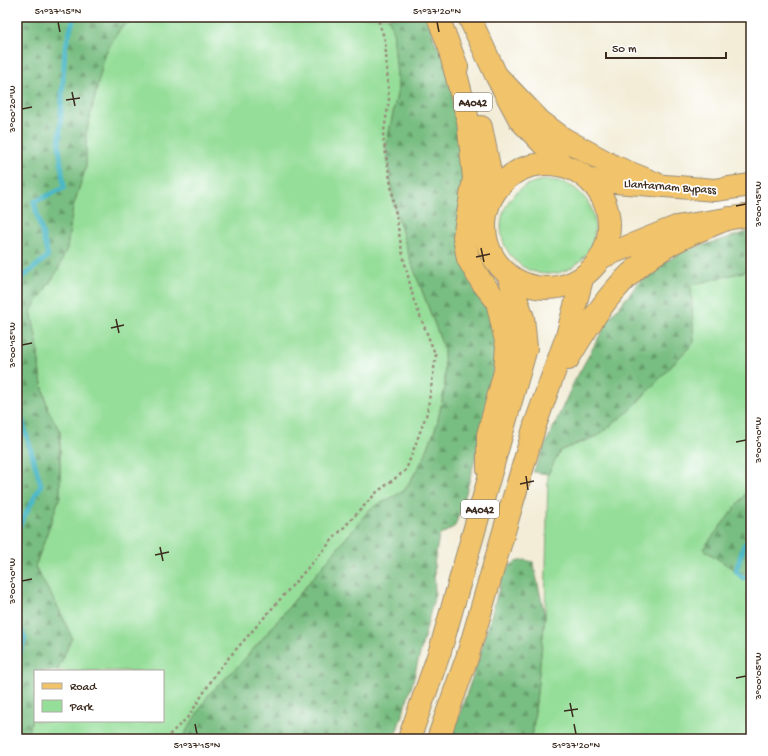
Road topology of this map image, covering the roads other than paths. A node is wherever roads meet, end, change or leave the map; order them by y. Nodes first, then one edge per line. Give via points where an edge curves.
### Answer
1 (438, 17) edge
2 (469, 17) edge
3 (451, 55) junction
4 (496, 76) junction
5 (564, 166) junction
6 (590, 180) junction
7 (751, 185) edge
8 (662, 186) junction
9 (494, 192) junction
10 (751, 215) edge
11 (729, 218) junction
12 (602, 257) junction
13 (509, 276) junction
14 (582, 279) junction
15 (546, 394) junction
16 (488, 478) junction
17 (409, 739) edge
18 (438, 739) edge

1 - 3 main road, A4042
2 - 4 main road, A4042
3 - 9 main road, A4042 via 478,112
3 - 16 main road via 468,120 474,178 464,237 468,259 497,301 507,346 505,371 488,435
4 - 5 main road, A4042 via 520,120
4 - 8 main road via 540,121 564,139 613,166
5 - 6 main road via 578,171
5 - 9 main road via 544,164 525,168 508,178
6 - 8 main road, Llantarnam Bypass
6 - 12 main road via 603,196 609,216 609,238
7 - 8 main road, Llantarnam Bypass via 715,190
9 - 13 main road via 484,228 486,240 496,263
10 - 11 main road, A4042
11 - 12 main road, A4042 via 676,227
11 - 15 main road, A4042 via 671,244 632,271 597,311
12 - 14 main road
13 - 14 main road via 526,286 545,290 564,287
13 - 16 main road, A4042 via 524,318 526,348
14 - 15 main road, A4042 via 567,336
15 - 18 main road, A4042 via 466,658
16 - 17 main road, A4042 via 440,651

